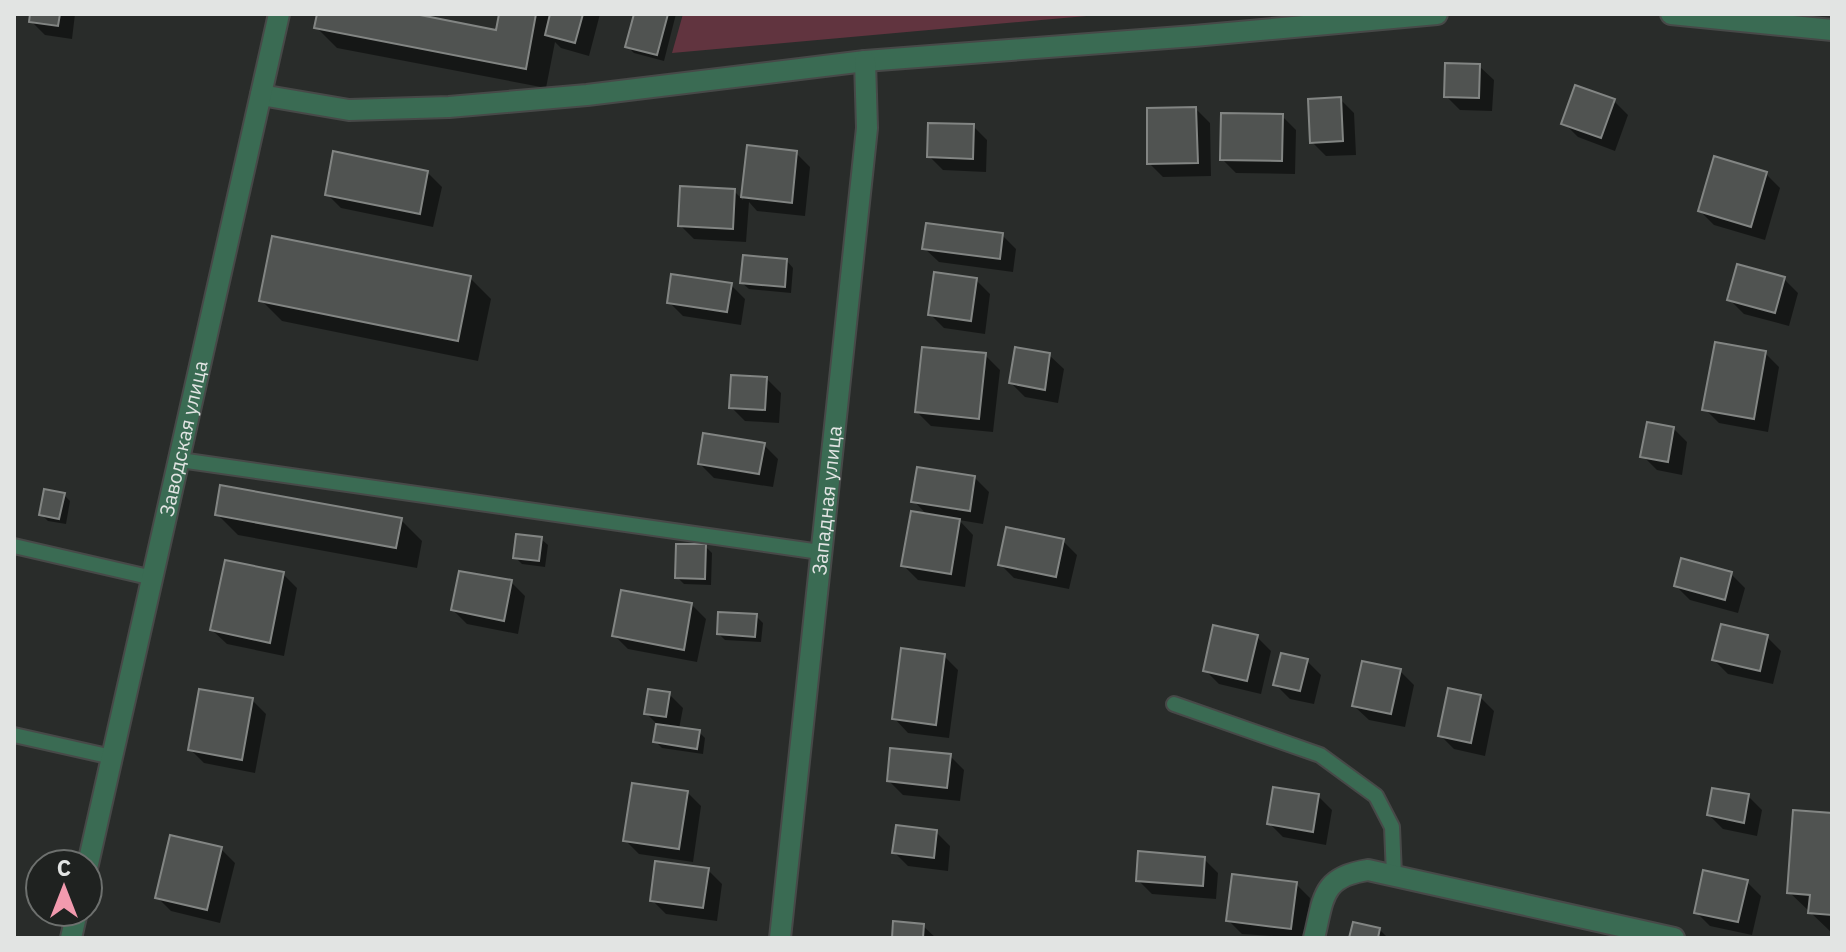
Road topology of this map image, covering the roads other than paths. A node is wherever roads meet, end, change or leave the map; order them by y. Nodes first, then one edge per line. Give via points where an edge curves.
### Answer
1 (279, 14) edge
2 (1437, 14) edge
3 (1671, 14) edge
4 (1832, 30) edge
5 (865, 61) junction
6 (261, 95) junction
7 (180, 460) junction
8 (14, 546) edge
9 (820, 552) junction
10 (153, 578) junction
11 (1174, 704) dead end
12 (14, 735) edge
13 (112, 757) junction
14 (92, 848) edge
15 (1394, 875) junction
16 (780, 938) edge
17 (1314, 938) edge
18 (1674, 938) edge

1 - 6 street, Заводская улица
2 - 5 street
3 - 4 street
5 - 6 street via 449,107 349,110
5 - 9 street, Западная улица via 867,128
6 - 7 street, Заводская улица
7 - 9 lane
7 - 10 street, Заводская улица
8 - 10 lane
9 - 16 street, Западная улица
10 - 13 street, Заводская улица
11 - 15 lane via 1320,755 1376,796 1392,827
12 - 13 lane
13 - 14 street, Заводская улица
15 - 17 street via 1345,873 1325,891
15 - 18 street

